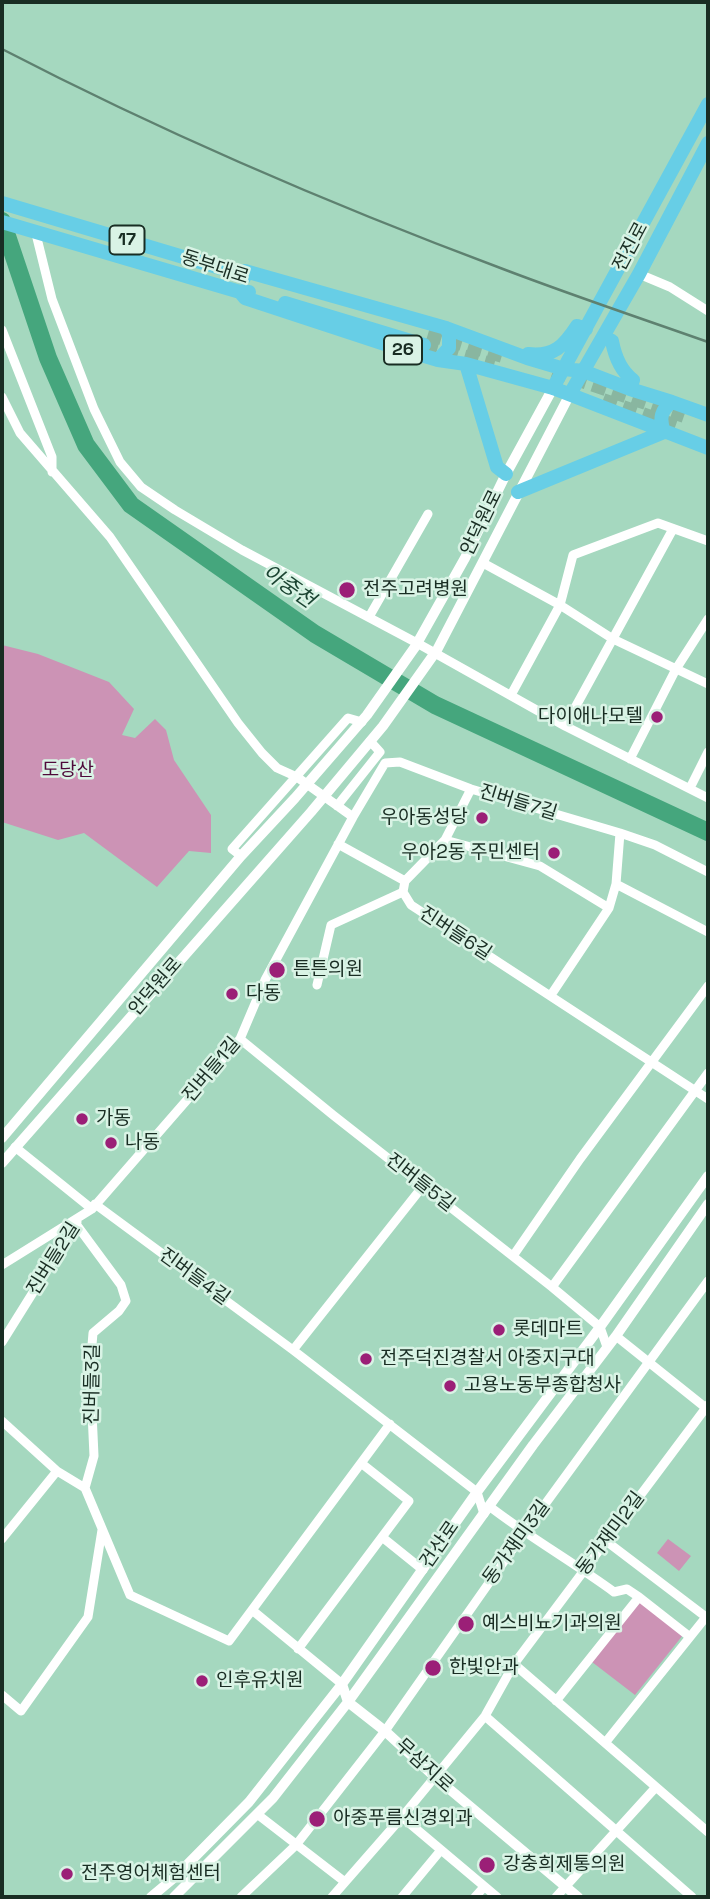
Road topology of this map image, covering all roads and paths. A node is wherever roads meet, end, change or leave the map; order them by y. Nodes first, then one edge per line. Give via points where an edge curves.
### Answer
1 (708, 104) edge
2 (708, 143) edge
3 (2, 203) edge
4 (2, 222) edge
5 (30, 229) junction
6 (237, 273) junction
7 (639, 274) junction
8 (240, 292) junction
9 (708, 311) edge
10 (446, 328) junction
11 (586, 329) junction
12 (2, 330) edge
13 (604, 337) junction
14 (527, 358) junction
15 (438, 360) junction
16 (466, 364) junction
17 (564, 369) junction
18 (583, 371) junction
19 (553, 388) junction
20 (630, 390) junction
21 (570, 394) junction
22 (2, 397) edge
23 (673, 402) junction
24 (708, 415) edge
25 (708, 425) edge
26 (664, 432) junction
27 (708, 438) edge
28 (708, 448) edge
29 (52, 472) junction
30 (506, 474) junction
31 (519, 492) junction
32 (428, 514) dead end
33 (673, 528) junction
34 (708, 541) edge
35 (483, 563) junction
36 (560, 605) junction
37 (369, 617) junction
38 (708, 619) edge
39 (613, 639) junction
40 (417, 643) junction
41 (431, 658) junction
42 (676, 669) junction
43 (708, 684) edge
44 (511, 695) junction
45 (364, 718) junction
46 (565, 726) junction
47 (370, 741) junction
48 (708, 752) edge
49 (630, 759) junction
50 (297, 778) junction
51 (690, 788) junction
52 (471, 789) junction
53 (708, 798) edge
54 (337, 806) junction
55 (352, 817) junction
56 (620, 833) junction
57 (445, 840) junction
58 (338, 844) junction
59 (241, 856) junction
60 (708, 872) edge
61 (405, 881) junction
62 (616, 884) junction
63 (404, 892) junction
64 (609, 908) junction
65 (708, 932) edge
66 (317, 985) dead end
67 (708, 986) edge
68 (551, 995) junction
69 (240, 1039) junction
70 (653, 1063) junction
71 (708, 1073) edge
72 (695, 1091) junction
73 (708, 1099) edge
74 (2, 1138) edge
75 (15, 1147) junction
76 (2, 1163) edge
77 (708, 1175) edge
78 (423, 1186) junction
79 (708, 1204) edge
80 (90, 1209) junction
81 (76, 1224) junction
82 (513, 1256) junction
83 (2, 1265) edge
84 (708, 1281) edge
85 (552, 1287) junction
86 (600, 1327) junction
87 (615, 1336) junction
88 (2, 1342) edge
89 (607, 1347) junction
90 (293, 1350) junction
91 (648, 1363) junction
92 (707, 1406) edge
93 (2, 1421) edge
94 (390, 1424) junction
95 (361, 1463) junction
96 (57, 1471) junction
97 (85, 1488) junction
98 (477, 1492) junction
99 (486, 1510) junction
100 (102, 1530) junction
101 (524, 1533) junction
102 (382, 1537) junction
103 (2, 1539) edge
104 (606, 1541) junction
105 (423, 1570) junction
106 (584, 1570) junction
107 (639, 1597) junction
108 (252, 1610) junction
109 (690, 1637) junction
110 (298, 1649) junction
111 (514, 1664) junction
112 (342, 1684) junction
113 (2, 1695) edge
114 (556, 1701) junction
115 (348, 1702) junction
116 (485, 1716) junction
117 (385, 1731) junction
118 (605, 1743) junction
119 (435, 1777) junction
120 (656, 1787) junction
121 (257, 1814) junction
122 (402, 1817) junction
123 (616, 1831) junction
124 (708, 1832) edge
125 (296, 1845) junction
126 (441, 1850) junction
127 (345, 1882) junction
128 (566, 1886) junction
129 (484, 1887) junction
130 (164, 1894) edge
131 (151, 1897) edge
132 (174, 1897) edge
133 (241, 1897) edge
134 (332, 1897) edge
135 (402, 1897) edge
136 (475, 1897) edge
137 (497, 1897) edge
138 (556, 1897) edge
139 (578, 1897) edge
140 (692, 1897) edge

1 - 11 main road, 전진로
2 - 7 main road, 전진로
3 - 6 main road, 동부대로 / 17
4 - 5 main road, 동부대로 / 17
5 - 8 main road, 동부대로 / 17
5 - 37 street via 94,409 121,462 141,487 242,550
6 - 8 main road, 동부대로 / 17 via 426,339
6 - 10 main road, 26 via 245,271
7 - 9 street
7 - 13 main road, 전진로
8 - 15 main road, 26 via 295,316
10 - 14 main road, 26
10 - 15 main road via 449,348
11 - 14 main road via 577,326 566,343
11 - 17 main road, 전진로
12 - 29 street via 52,457
13 - 18 main road, 전진로
13 - 20 main road via 612,341 624,373 634,380
14 - 17 main road
15 - 16 main road, 26
16 - 19 main road, 26
16 - 30 main road via 497,467
17 - 18 main road
17 - 19 main road, 전진로
18 - 20 main road
18 - 21 main road, 전진로
19 - 21 main road, 26
19 - 30 street, 안덕원로
20 - 23 main road
21 - 26 main road
21 - 31 street, 안덕원로
22 - 29 street via 20,433
23 - 24 main road
23 - 26 main road via 661,414
25 - 27 main road via 681,421
26 - 28 main road
26 - 31 main road
29 - 50 street via 110,537 262,753
30 - 40 street, 안덕원로
31 - 35 street, 안덕원로
32 - 37 street
33 - 34 street
33 - 36 street via 658,523 573,555
33 - 39 street
35 - 36 street
35 - 41 street, 안덕원로
36 - 39 street
36 - 44 street
37 - 40 street
38 - 42 street
39 - 42 street
39 - 46 street
40 - 41 street
40 - 45 street, 안덕원로
41 - 44 street
41 - 47 street, 안덕원로
42 - 43 street
42 - 49 street
44 - 46 street
45 - 50 street via 348,718
45 - 59 street, 안덕원로
46 - 49 street
47 - 54 street via 380,752
47 - 75 street, 안덕원로
48 - 51 street
49 - 51 street
50 - 54 street
50 - 59 street via 232,849
51 - 53 street
52 - 55 street, 진버들7길 via 400,762 385,762
52 - 56 street, 진버들7길
52 - 57 street
54 - 55 street
55 - 58 street, 진버들1길
56 - 60 street, 진버들7길
56 - 62 street
57 - 61 street
57 - 64 street via 540,866
58 - 61 street
58 - 69 street, 진버들1길 via 265,979
59 - 74 street, 안덕원로
61 - 63 street, 진버들6길
62 - 64 street
62 - 65 street
63 - 66 street via 331,925
63 - 68 street, 진버들6길 via 411,905
64 - 68 street
67 - 70 street
68 - 70 street, 진버들6길
69 - 78 street, 진버들5길
69 - 80 street, 진버들1길
70 - 72 street, 진버들6길
70 - 82 street
71 - 72 street
72 - 73 street, 진버들6길
72 - 85 street
75 - 76 street, 안덕원로
75 - 80 street, 진버들4길
77 - 86 street, 건산로
78 - 82 street, 진버들5길
78 - 90 street
79 - 87 street, 건산로
80 - 81 street, 진버들2길
80 - 83 street, 진버들1길
80 - 90 street, 진버들4길
81 - 88 street, 진버들2길
81 - 97 street, 진버들3길 via 121,1285 126,1301 93,1333 94,1456
82 - 85 street, 진버들5길
84 - 91 street, 동가재미3길
85 - 86 street, 진버들5길
86 - 89 street
86 - 98 street, 건산로
87 - 89 street, 건산로
87 - 91 street
89 - 99 street, 건산로
90 - 94 street, 진버들4길
91 - 92 street
91 - 101 street, 동가재미3길
92 - 104 street, 동가재미2길
93 - 96 street
94 - 95 street
94 - 98 street, 진버들4길
95 - 102 street via 409,1501
95 - 108 street
96 - 97 street
96 - 103 street
97 - 100 street
98 - 99 street
98 - 105 street, 건산로
99 - 101 street
99 - 115 street, 건산로
100 - 108 street via 130,1595 229,1642
100 - 113 street via 88,1617 21,1712
101 - 106 street
101 - 117 street, 동가재미3길
102 - 105 street
102 - 110 street
104 - 106 street, 동가재미2길
104 - 109 street via 706,1617
105 - 112 street, 건산로
106 - 107 street via 614,1592 627,1590
106 - 111 street, 동가재미2길
107 - 109 street
107 - 114 street
108 - 110 street
109 - 118 street
110 - 112 street
111 - 114 street
111 - 116 street, 동가재미2길
112 - 115 street
112 - 130 street, 건산로 via 249,1802
114 - 118 street
115 - 117 street, 무삼지로
115 - 121 street, 건산로
116 - 119 street, 동가재미2길
116 - 123 street
117 - 119 street, 무삼지로
117 - 125 street, 동가재미3길
118 - 120 street
119 - 122 street, 동가재미2길
119 - 128 street, 무삼지로
120 - 123 street
120 - 124 street
121 - 125 street
121 - 132 street, 건산로
122 - 126 street
122 - 127 street, 동가재미2길
123 - 128 street
123 - 140 street
125 - 127 street
125 - 133 street, 동가재미3길
126 - 129 street
126 - 135 street
127 - 134 street, 동가재미2길
128 - 138 street
128 - 139 street, 무삼지로
129 - 136 street
129 - 137 street
130 - 131 street, 건산로

